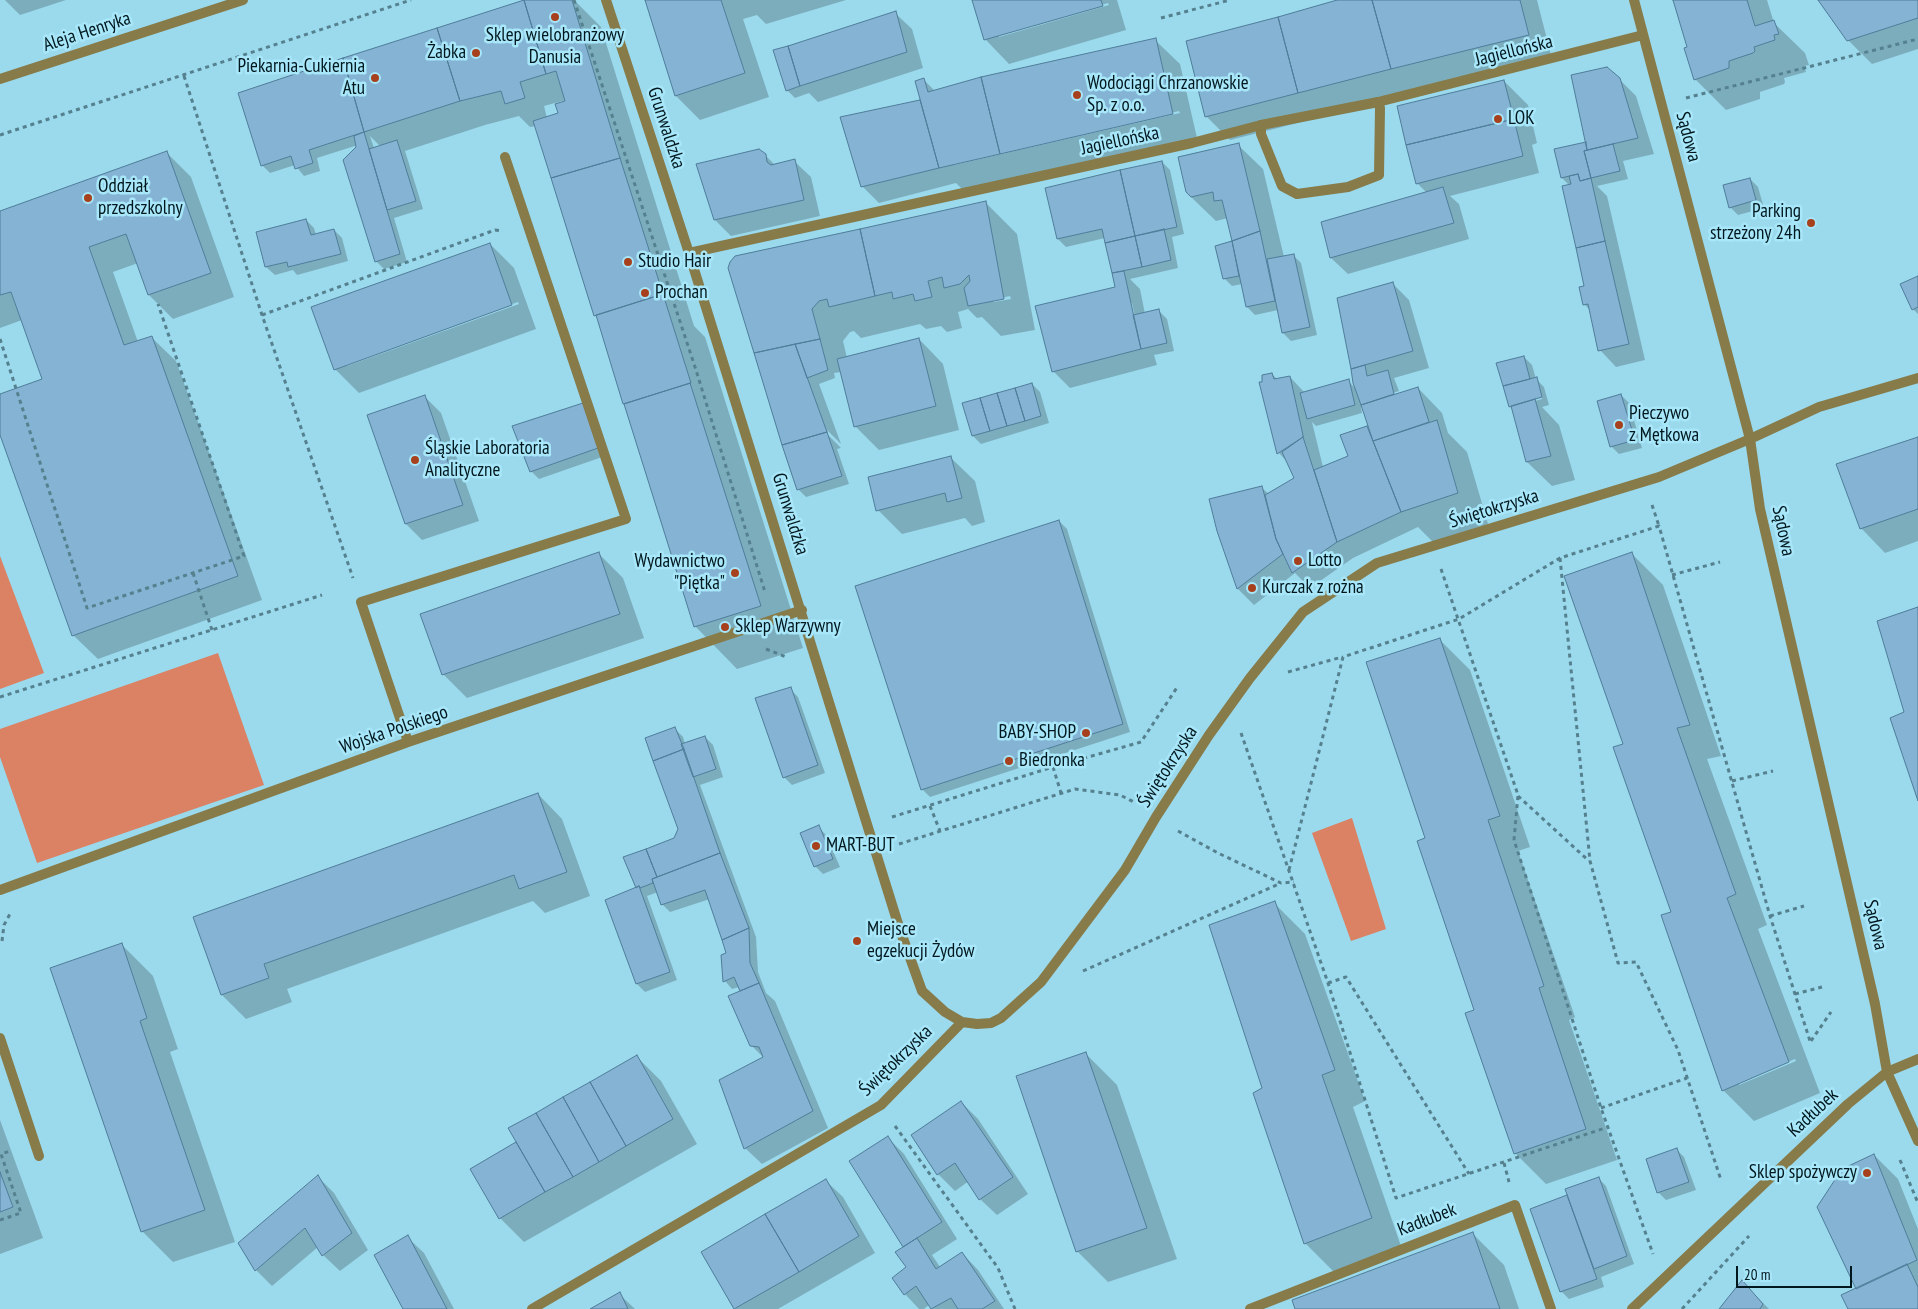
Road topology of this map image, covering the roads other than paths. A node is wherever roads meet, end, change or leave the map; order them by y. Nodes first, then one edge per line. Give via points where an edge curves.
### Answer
1 (243, 0) edge
2 (606, 0) edge
3 (1634, 0) edge
4 (1643, 35) junction
5 (0, 79) edge
6 (1378, 102) junction
7 (1261, 125) junction
8 (505, 157) dead end
9 (690, 253) junction
10 (1918, 378) edge
11 (1750, 439) junction
12 (802, 610) junction
13 (408, 742) junction
14 (0, 890) edge
15 (962, 1022) junction
16 (0, 1038) edge
17 (1918, 1059) edge
18 (1887, 1072) junction
19 (1918, 1141) edge
20 (39, 1156) dead end
21 (532, 1309) edge
22 (1250, 1309) edge
23 (1551, 1309) edge
24 (1632, 1309) edge

1 - 5 street, Aleja Henryka
2 - 9 street, Grunwaldzka
3 - 4 street, Sądowa
4 - 6 street, Jagiellońska
4 - 11 street, Sądowa
6 - 7 street, Jagiellońska
6 - 7 street via 1379,175 1348,187 1296,194 1282,186 1261,134
7 - 9 street, Jagiellońska
8 - 13 street via 626,520 361,602
9 - 12 street, Grunwaldzka
10 - 11 street, Świętokrzyska via 1819,407
11 - 15 street, Świętokrzyska via 1659,477 1377,563 1303,612 1209,735 1125,870 1041,982 1001,1018 991,1023
11 - 18 street, Sądowa via 1760,509 1875,1004
12 - 13 street, Wojska Polskiego
12 - 15 street, Grunwaldzka via 899,927 922,991 945,1012
13 - 14 street, Wojska Polskiego
15 - 21 street, Świętokrzyska via 881,1105
16 - 20 street
17 - 18 street, Kadłubek
18 - 19 street, Sądowa
18 - 24 street, Kadłubek via 1848,1104
22 - 23 street, Kadłubek via 1515,1205

